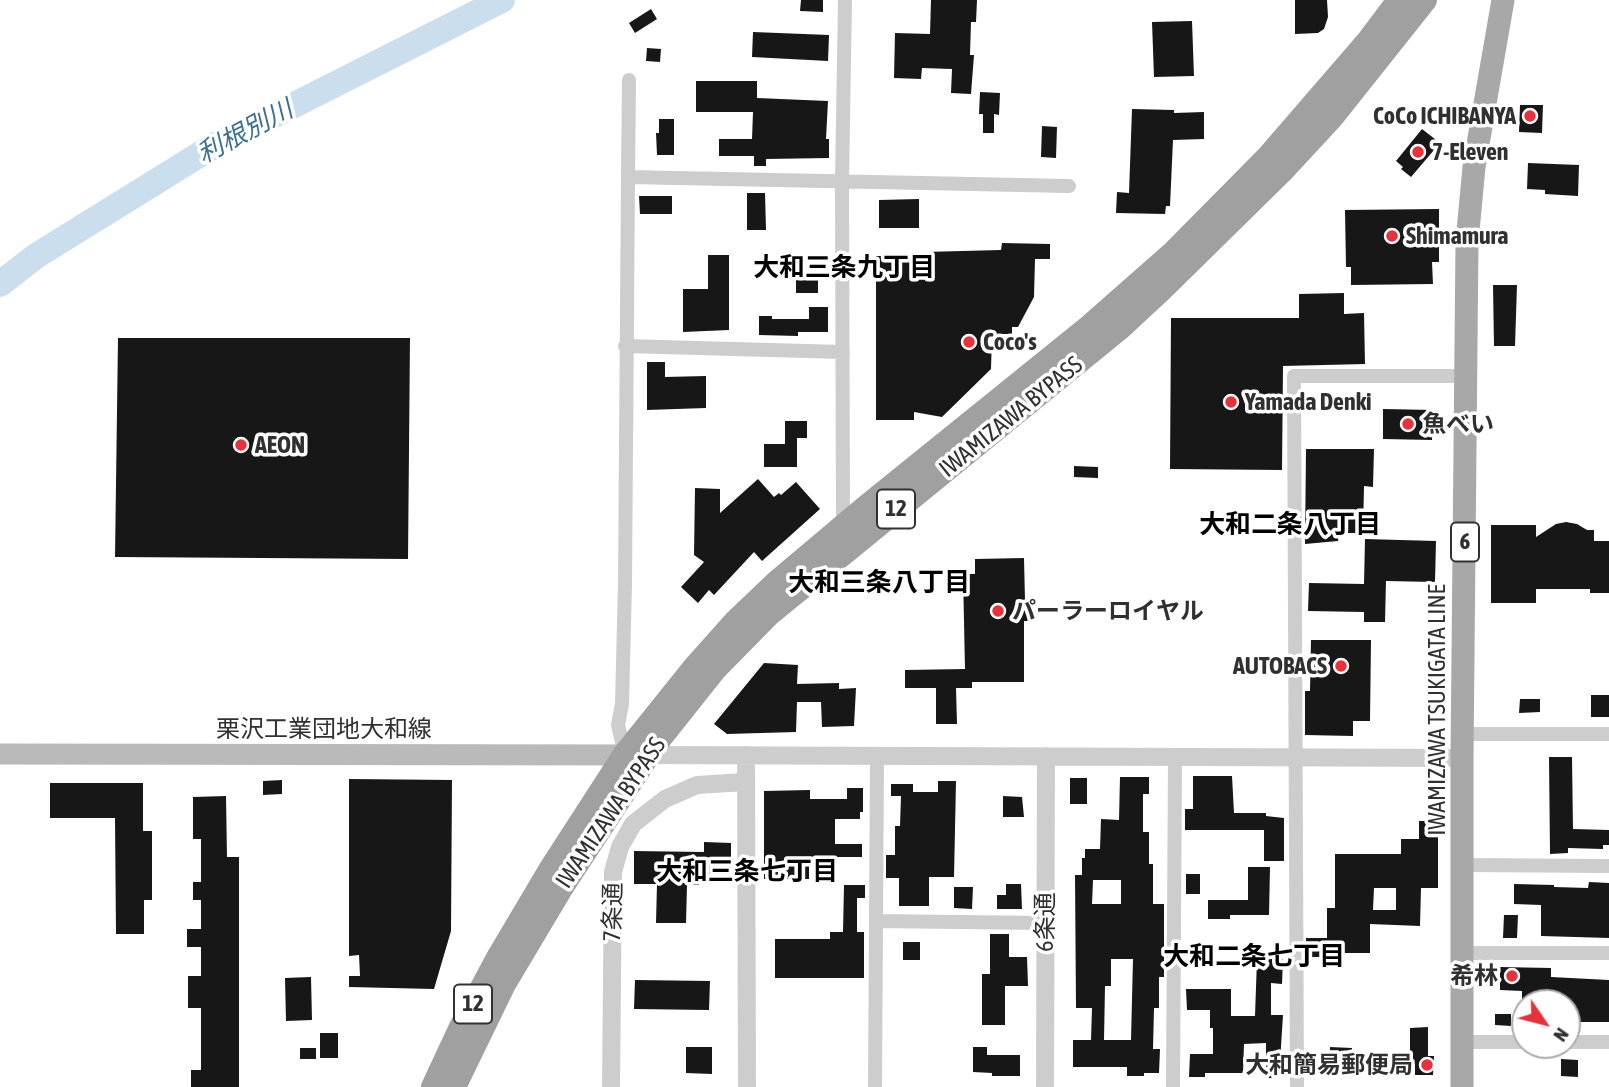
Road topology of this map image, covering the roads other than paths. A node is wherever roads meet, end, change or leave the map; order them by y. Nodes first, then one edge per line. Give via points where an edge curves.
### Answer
1 (845, 0) edge
2 (1399, 0) edge
3 (1425, 0) edge
4 (1503, 0) edge
5 (629, 80) dead end
6 (628, 177) junction
7 (842, 181) junction
8 (1069, 186) dead end
9 (625, 346) junction
10 (843, 352) junction
11 (1466, 376) junction
12 (843, 526) junction
13 (1463, 734) junction
14 (1609, 734) edge
15 (0, 754) edge
16 (637, 755) junction
17 (746, 755) junction
18 (877, 755) junction
19 (1046, 756) junction
20 (1175, 757) junction
21 (1294, 758) junction
22 (1462, 758) junction
23 (745, 782) junction
24 (1462, 865) junction
25 (1609, 866) edge
26 (876, 921) junction
27 (1045, 923) junction
28 (1462, 953) junction
29 (1609, 953) edge
30 (1462, 1042) junction
31 (1511, 1042) edge
32 (1581, 1042) edge
33 (1609, 1042) edge
34 (433, 1087) edge
35 (454, 1087) edge
36 (611, 1087) edge
37 (747, 1087) edge
38 (875, 1087) edge
39 (1045, 1087) edge
40 (1173, 1087) edge
41 (1297, 1087) edge
42 (1462, 1087) edge

1 - 7 street
2 - 12 highway, IWAMIZAWA BYPASS / 12 via 1267,158 1174,252 1074,340
3 - 16 highway, IWAMIZAWA BYPASS / 12 via 1332,117 1228,226 1120,328 768,615
4 - 11 main road, IWAMIZAWA TSUKIGATA LINE / 6 via 1473,179 1467,242
5 - 6 street
6 - 7 street
6 - 9 street
7 - 8 street
7 - 10 street
9 - 10 street
9 - 16 street via 625,583 618,725
10 - 12 street
11 - 13 main road, IWAMIZAWA TSUKIGATA LINE / 6
11 - 21 street via 1294,376
12 - 16 highway, IWAMIZAWA BYPASS / 12 via 777,582 694,667
13 - 14 street
13 - 22 main road, IWAMIZAWA TSUKIGATA LINE / 6
15 - 16 main road, 栗沢工業団地大和線
16 - 17 street
16 - 34 highway, IWAMIZAWA BYPASS / 12 via 517,924
16 - 35 highway, IWAMIZAWA BYPASS / 12 via 504,984
17 - 18 street
17 - 23 street
18 - 19 street
18 - 26 street
19 - 20 street
19 - 27 street, 6条通
20 - 21 street
20 - 40 street
21 - 22 street
21 - 41 street
22 - 24 main road, IWAMIZAWA TSUKIGATA LINE / 6
23 - 36 street, 7条通 via 697,785 664,799 633,824 620,847 613,872
23 - 37 street
24 - 25 street
24 - 28 main road, IWAMIZAWA TSUKIGATA LINE / 6
26 - 27 street
26 - 38 street
27 - 39 street, 6条通
28 - 29 street
28 - 30 main road, IWAMIZAWA TSUKIGATA LINE / 6
30 - 31 street
30 - 42 main road, IWAMIZAWA TSUKIGATA LINE / 6
32 - 33 street

